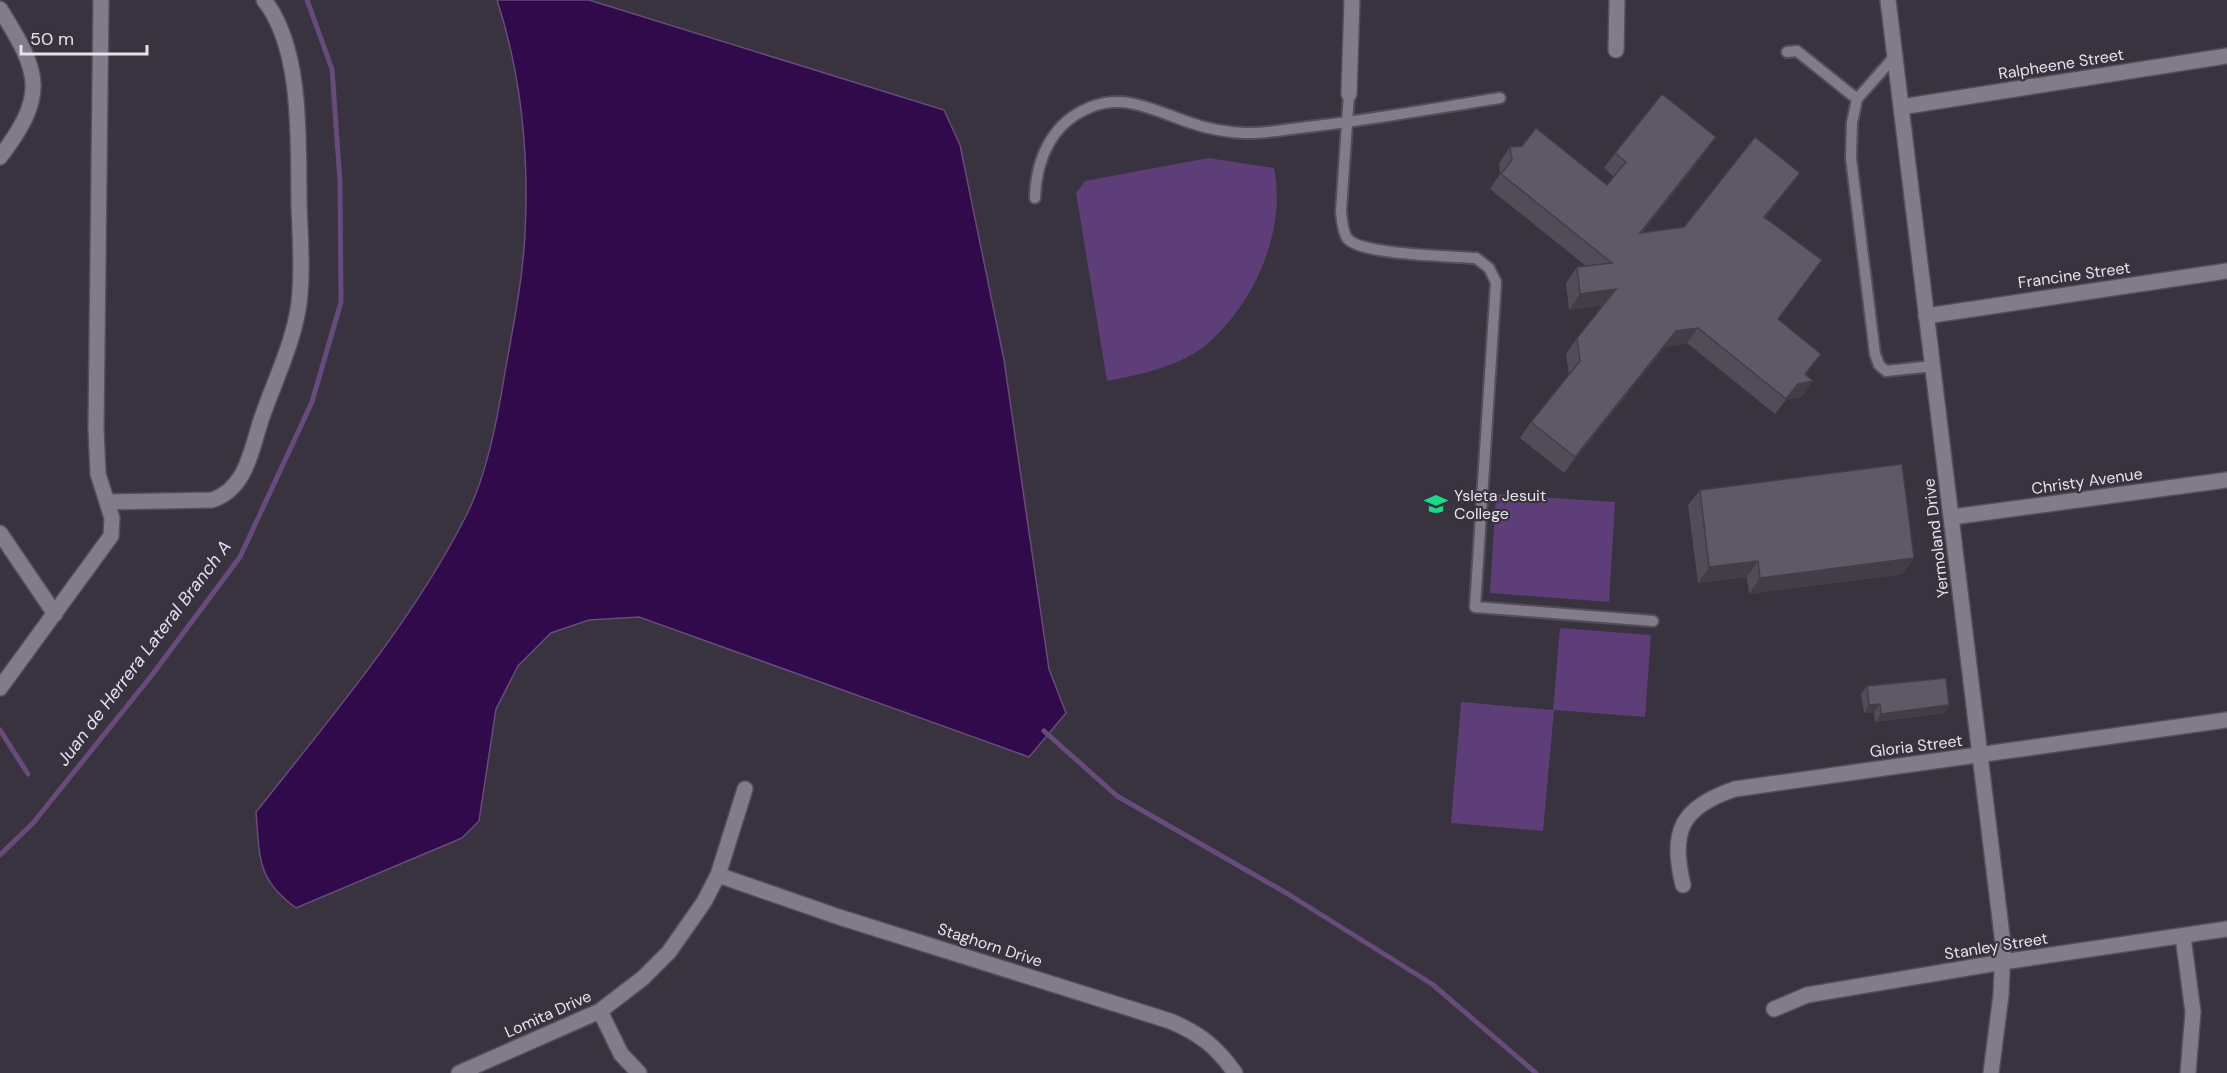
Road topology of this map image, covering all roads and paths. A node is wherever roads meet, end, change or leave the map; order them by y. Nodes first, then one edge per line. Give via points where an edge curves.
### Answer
1 (102, 0) edge
2 (264, 0) edge
3 (1352, 0) edge
4 (1617, 0) edge
5 (1888, 0) edge
6 (0, 9) edge
7 (1616, 50) dead end
8 (1787, 51) dead end
9 (1895, 56) junction
10 (2227, 56) edge
11 (1349, 94) joint
12 (1500, 98) dead end
13 (1857, 99) junction
14 (1901, 107) junction
15 (1346, 123) junction
16 (0, 157) edge
17 (1035, 198) dead end
18 (2227, 271) edge
19 (1926, 316) junction
20 (1933, 366) junction
21 (2227, 480) edge
22 (107, 502) junction
23 (1952, 517) junction
24 (0, 533) edge
25 (55, 614) junction
26 (1653, 621) dead end
27 (0, 688) edge
28 (2227, 720) edge
29 (1980, 757) junction
30 (745, 789) dead end
31 (718, 875) junction
32 (1683, 885) dead end
33 (2227, 929) edge
34 (2183, 937) junction
35 (2003, 962) junction
36 (1774, 1009) dead end
37 (600, 1011) junction
38 (459, 1073) edge
39 (639, 1073) edge
40 (1235, 1073) edge
41 (1991, 1073) edge
42 (2188, 1073) edge

1 - 22 street via 96,429 98,474
2 - 22 street via 277,16 297,103 300,261 299,304 292,331 243,473 227,495 212,500
3 - 11 street
4 - 7 street
5 - 9 street, Yermoland Drive
6 - 16 street via 24,47 32,69 33,93 27,120
8 - 13 lane via 1797,51
9 - 13 lane
9 - 14 street, Yermoland Drive
10 - 14 street, Ralpheene Street
11 - 15 lane
12 - 15 lane
13 - 20 lane via 1851,158 1875,354 1886,371
14 - 19 street, Yermoland Drive
15 - 17 lane via 1235,132 1193,124 1142,105 1107,103 1081,112 1060,127 1040,161
15 - 26 lane via 1341,211 1348,239 1368,250 1476,258 1490,268 1496,282 1475,607
18 - 19 street, Francine Street
19 - 20 street, Yermoland Drive
20 - 23 street, Yermoland Drive
21 - 23 street, Christy Avenue
22 - 25 street via 112,518 111,536
23 - 29 street, Yermoland Drive
24 - 25 street
25 - 27 street
28 - 29 street, Gloria Street
29 - 32 street, Gloria Street via 1762,783 1718,795 1692,813 1678,835
29 - 35 street, Yermoland Drive
30 - 31 street, Lomita Drive
31 - 37 street, Lomita Drive via 669,952
31 - 40 street, Staghorn Drive via 1170,1021 1210,1042
33 - 34 street, Stanley Street
34 - 35 street, Stanley Street
34 - 42 street via 2193,1012
35 - 36 street, Stanley Street via 1807,995
35 - 41 street, Yermoland Drive
37 - 38 street, Lomita Drive
37 - 39 street via 621,1053

